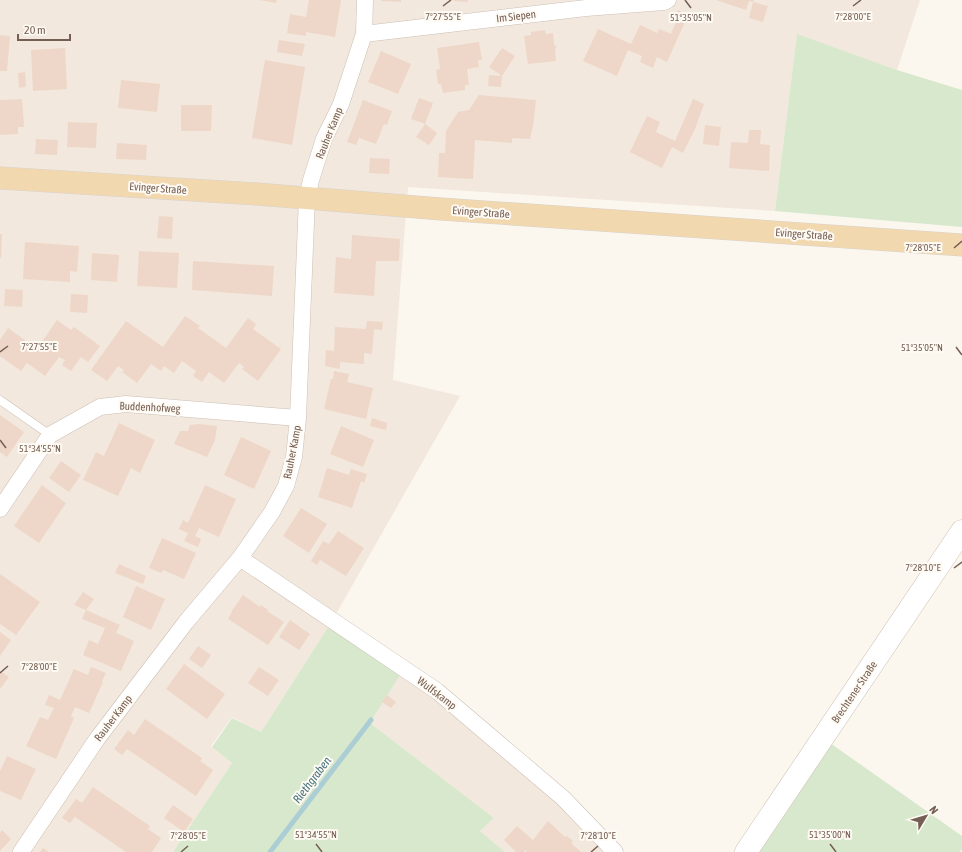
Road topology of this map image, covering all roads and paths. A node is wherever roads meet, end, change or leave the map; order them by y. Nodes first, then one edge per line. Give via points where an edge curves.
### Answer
1 (365, 0) edge
2 (668, 0) edge
3 (364, 34) junction
4 (0, 178) edge
5 (307, 198) junction
6 (962, 245) edge
7 (0, 400) edge
8 (298, 418) junction
9 (50, 435) junction
10 (0, 509) edge
11 (961, 536) edge
12 (240, 558) junction
13 (21, 852) edge
14 (615, 852) edge
15 (746, 852) edge

1 - 3 street, Rauher Kamp
2 - 3 street, Im Siepen
3 - 5 street, Rauher Kamp via 341,104 324,139
4 - 5 main road, Evinger Straße
5 - 6 main road, Evinger Straße
5 - 8 street, Rauher Kamp
7 - 9 lane
8 - 9 street, Buddenhofweg via 126,404 100,407
8 - 12 street, Rauher Kamp via 294,457 286,486 272,512
9 - 10 street, Buddenhofweg
11 - 15 street, Brechtener Straße
12 - 13 street, Rauher Kamp via 186,622 97,739
12 - 14 street, Wulfskamp via 437,691 563,798

